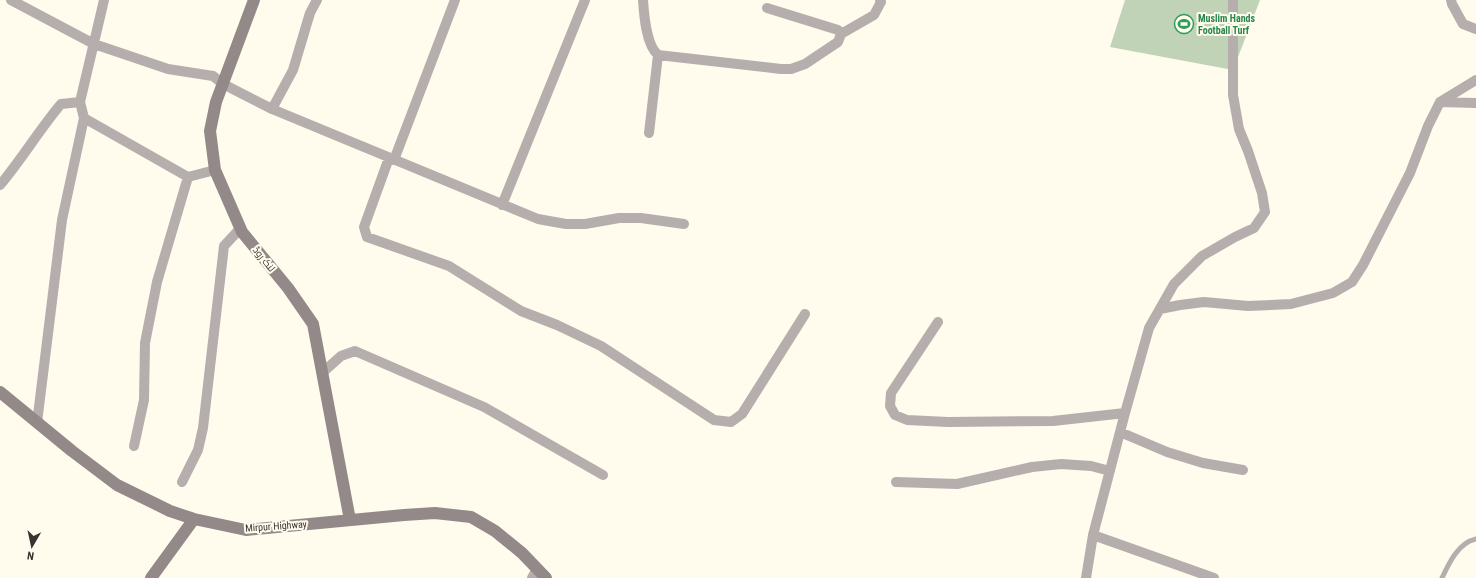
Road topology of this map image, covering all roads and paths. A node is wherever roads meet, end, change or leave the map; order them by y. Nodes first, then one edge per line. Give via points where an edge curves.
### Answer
1 (11, 0) edge
2 (104, 0) edge
3 (254, 0) edge
4 (317, 0) edge
5 (455, 0) edge
6 (585, 0) edge
7 (643, 0) edge
8 (880, 0) edge
9 (1233, 0) edge
10 (1451, 0) edge
11 (767, 8) dead end
12 (1476, 29) edge
13 (841, 34) junction
14 (94, 44) junction
15 (658, 55) junction
16 (1476, 80) edge
17 (223, 84) junction
18 (80, 102) junction
19 (1440, 102) junction
20 (1476, 103) edge
21 (272, 109) junction
22 (84, 118) junction
23 (649, 133) dead end
24 (392, 159) junction
25 (214, 170) junction
26 (188, 176) junction
27 (0, 185) edge
28 (502, 205) junction
29 (684, 224) dead end
30 (242, 232) junction
31 (1160, 309) junction
32 (805, 314) dead end
33 (938, 322) dead end
34 (322, 373) junction
35 (0, 392) edge
36 (1125, 413) junction
37 (37, 423) junction
38 (1120, 432) junction
39 (134, 446) dead end
40 (1244, 470) dead end
41 (1110, 471) junction
42 (603, 475) dead end
43 (182, 482) dead end
44 (896, 482) dead end
45 (194, 520) junction
46 (350, 520) junction
47 (1093, 534) junction
48 (1476, 539) edge
49 (534, 573) edge
50 (151, 578) edge
51 (546, 578) edge
52 (1086, 578) edge
53 (1214, 578) edge
54 (1442, 578) edge

1 - 14 street
2 - 14 street
3 - 17 main road, لنک روڈ
4 - 21 street via 310,13 293,70
5 - 24 street
6 - 28 street
7 - 15 street via 648,36 653,51
8 - 13 street via 874,15
9 - 31 street via 1233,95 1239,129 1262,193 1265,212 1254,228 1202,256 1174,284
10 - 12 street via 1463,24
11 - 13 street via 838,30
13 - 15 street via 838,42 805,64 791,69
14 - 17 street via 168,69 213,76
14 - 18 street
15 - 23 street
16 - 19 street
17 - 21 street
17 - 25 main road, لنک روڈ via 210,131
18 - 22 street
18 - 27 street via 61,104
19 - 20 street
19 - 31 street via 1410,173 1363,266 1352,282 1333,293 1291,304 1248,306 1204,302
21 - 24 street
22 - 26 street
22 - 37 street via 62,220
24 - 28 street
24 - 32 street via 364,227 367,237 449,266 521,311 601,346 714,420 731,422 742,414
25 - 26 street
25 - 30 main road, لنک روڈ
26 - 39 street via 157,282 145,343 144,400
28 - 29 street via 538,219 566,224 585,224 620,218
30 - 34 main road, لنک روڈ via 288,288 313,324
30 - 43 street via 236,232 224,246 203,428 198,450
31 - 36 street via 1149,328
33 - 36 street via 891,393 890,406 895,415 908,420 956,422 1053,421
34 - 42 street via 341,356 355,351 484,407
34 - 46 main road, لنک روڈ
35 - 37 main road, Mirpur Highway
36 - 38 street
37 - 45 main road, Mirpur Highway via 117,485
38 - 40 street via 1167,452 1203,463
38 - 41 street
41 - 44 street via 1091,466 1061,464 1032,467 957,484
41 - 47 street
45 - 46 main road, Mirpur Highway via 246,530
45 - 50 main road
46 - 49 main road, Mirpur Highway via 435,513 472,517 495,531 522,553
47 - 52 street
47 - 53 street
48 - 54 lane via 1463,545 1451,558
49 - 51 main road, Mirpur Highway

